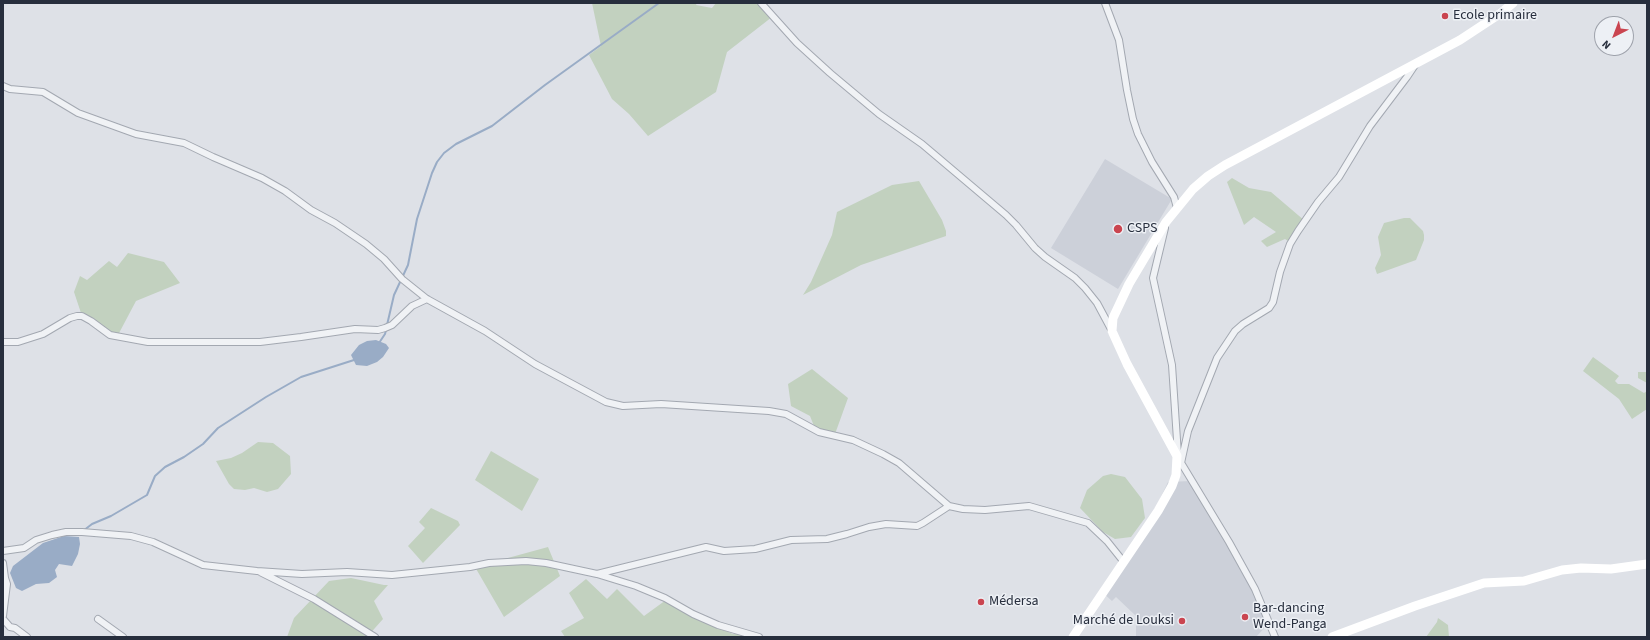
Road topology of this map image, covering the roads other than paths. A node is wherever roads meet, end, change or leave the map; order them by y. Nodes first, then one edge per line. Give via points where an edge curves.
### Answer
1 (761, 3) edge
2 (1105, 3) edge
3 (1513, 3) edge
4 (1414, 65) junction
5 (3, 86) edge
6 (1177, 208) junction
7 (1166, 222) junction
8 (427, 299) junction
9 (1112, 331) junction
10 (3, 342) edge
11 (1179, 460) junction
12 (949, 506) junction
13 (3, 551) edge
14 (1123, 561) junction
15 (3, 563) edge
16 (1647, 564) edge
17 (257, 571) junction
18 (597, 574) junction
19 (4, 579) edge
20 (3, 616) edge
21 (3, 619) edge
22 (98, 619) dead end
23 (27, 637) edge
24 (123, 637) edge
25 (375, 637) edge
26 (759, 637) edge
27 (1073, 637) edge
28 (1275, 637) edge
29 (1332, 637) edge

1 - 9 street via 797,43 830,73 879,114 922,144 1006,215 1045,257 1075,278 1097,303
2 - 6 street via 1119,40 1128,97 1138,134 1174,196
3 - 4 street via 1460,40
4 - 6 street via 1225,165 1200,183
4 - 11 street via 1370,126 1339,177 1318,202 1290,244 1269,308 1234,331 1217,358
5 - 8 street via 43,92 78,113 136,134 184,143 262,178 366,244
6 - 7 street
7 - 9 street via 1129,284 1113,318
7 - 11 street via 1153,278 1172,365
8 - 10 street via 412,306 392,325 378,330 355,329 260,342 148,342 110,335 91,321 77,316 43,334 18,342
8 - 12 street via 485,331 535,364 606,402 623,406 661,404 786,414 819,432 853,440 899,463
9 - 11 street
11 - 14 street via 1172,486
11 - 28 street via 1229,542 1254,589
12 - 14 street via 985,510 1029,506 1070,517 1088,523 1108,541
12 - 18 street via 917,526 869,526 827,539 791,540 755,549 724,551 706,547
13 - 17 street via 24,548 36,540 52,535 82,532 131,536 153,542 203,565
14 - 27 street
15 - 19 street
16 - 29 street via 1611,569 1562,570 1524,581 1484,583
17 - 18 street via 392,575 526,561
17 - 25 street via 314,599
18 - 26 street via 665,598 718,625
19 - 20 street via 7,584
21 - 23 street
22 - 24 street

